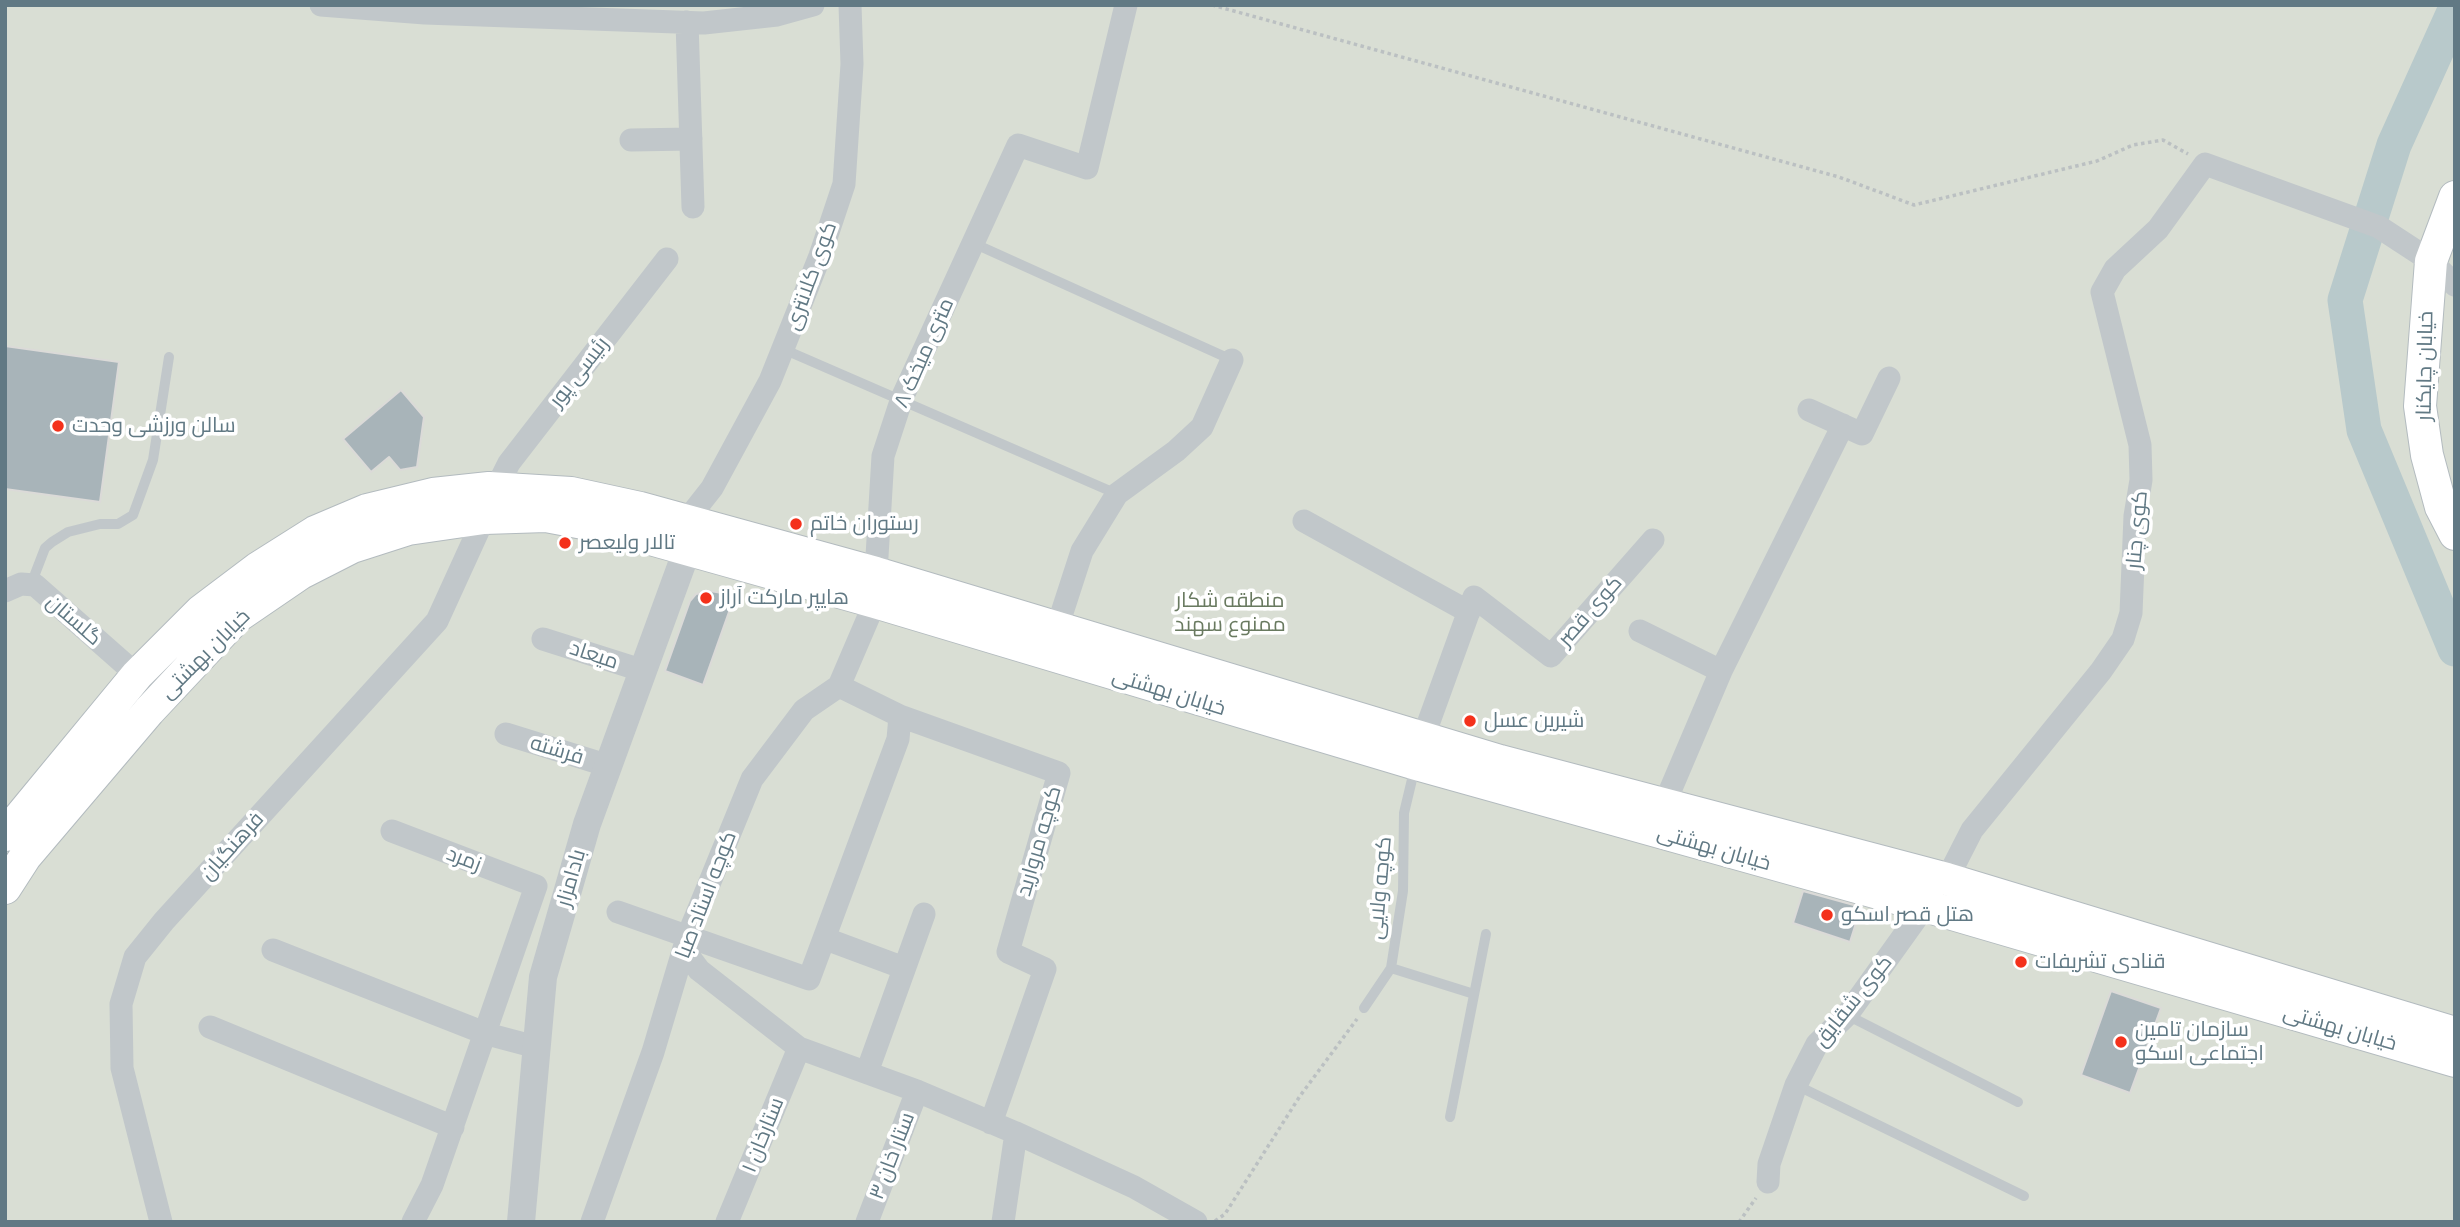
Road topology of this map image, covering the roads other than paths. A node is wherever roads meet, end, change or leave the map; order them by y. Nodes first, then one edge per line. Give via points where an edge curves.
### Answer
1 (321, 5) edge
2 (813, 5) edge
3 (850, 5) edge
4 (1126, 5) edge
5 (424, 9) edge
6 (553, 10) edge
7 (687, 22) junction
8 (631, 139) dead end
9 (691, 139) junction
10 (2455, 197) edge
11 (693, 207) dead end
12 (973, 243) junction
13 (667, 259) dead end
14 (2431, 261) junction
15 (2455, 285) edge
16 (783, 349) junction
17 (169, 357) dead end
18 (1232, 360) joint
19 (1889, 378) dead end
20 (902, 398) junction
21 (1809, 410) dead end
22 (1843, 425) junction
23 (496, 489) junction
24 (1117, 494) junction
25 (484, 518) junction
26 (1304, 521) dead end
27 (2455, 534) edge
28 (690, 536) junction
29 (1653, 540) dead end
30 (35, 585) junction
31 (875, 588) junction
32 (5, 591) edge
33 (1469, 612) junction
34 (1057, 628) junction
35 (1640, 631) dead end
36 (543, 639) dead end
37 (645, 671) junction
38 (1721, 671) junction
39 (137, 675) junction
40 (839, 686) junction
41 (900, 716) junction
42 (506, 734) dead end
43 (1419, 751) junction
44 (609, 766) junction
45 (1664, 805) junction
46 (392, 831) dead end
47 (5, 835) edge
48 (1947, 879) junction
49 (5, 888) edge
50 (1925, 906) junction
51 (618, 912) dead end
52 (923, 914) dead end
53 (1486, 934) dead end
54 (826, 939) junction
55 (685, 944) junction
56 (273, 950) dead end
57 (904, 968) junction
58 (1391, 968) junction
59 (1474, 994) junction
60 (1364, 1009) road end
61 (1847, 1015) junction
62 (210, 1027) dead end
63 (2455, 1033) edge
64 (487, 1034) junction
65 (536, 1047) junction
66 (799, 1048) junction
67 (2455, 1062) edge
68 (867, 1072) junction
69 (1796, 1085) junction
70 (917, 1091) junction
71 (2018, 1102) dead end
72 (1451, 1117) dead end
73 (991, 1123) junction
74 (453, 1127) junction
75 (1016, 1133) junction
76 (1768, 1182) road end
77 (2024, 1196) dead end
78 (161, 1222) edge
79 (413, 1222) edge
80 (521, 1222) edge
81 (592, 1222) edge
82 (727, 1222) edge
83 (867, 1222) edge
84 (1003, 1222) edge
85 (1196, 1222) edge

1 - 5 street
2 - 7 street via 751,19
3 - 16 street, کوی کلانتری via 852,64 844,184
4 - 12 street, ۸ متری میخک via 1087,168 1018,145
5 - 6 street
6 - 7 street
7 - 9 street
8 - 9 street
9 - 11 street
10 - 14 main road, خیابان چایکنار
12 - 18 lane
12 - 20 street, ۸ متری میخک
13 - 23 street, رئیسی پور via 509,463
14 - 15 street
14 - 27 main road, خیابان چایکنار via 2420,406 2441,507
14 - 48 street, کوی چنار via 2379,228 2205,164 2158,229 2115,269 2102,292 2140,446 2131,612 2123,639 2101,671 1972,830
16 - 20 lane
16 - 28 street, کوی کلانتری
17 - 30 lane via 153,460 133,516 118,524 68,532 52,542 45,548
18 - 24 street via 1202,427 1176,452
19 - 22 street via 1862,434
20 - 24 lane
20 - 31 street, ۸ متری میخک via 883,456
21 - 22 street
22 - 38 street
23 - 28 main road, خیابان بهشتی via 572,493
23 - 39 main road, خیابان بهشتی via 433,494 367,510 315,532 201,611
24 - 34 street via 1082,551
25 - 28 main road, خیابان بهشتی via 546,516
25 - 49 main road, خیابان بهشتی via 408,529 352,547 301,573 238,616 140,721 25,857
25 - 78 street, فرهنگیان via 437,621 135,957 121,1004 122,1068
26 - 33 street
28 - 31 main road, خیابان بهشتی
28 - 37 street, بادامزار
29 - 33 street, کوی قصر via 1551,656 1474,597
30 - 32 street, گلستان via 21,584
30 - 39 street, گلستان
31 - 34 main road, خیابان بهشتی
31 - 40 street
31 - 43 main road, خیابان بهشتی
33 - 43 street
34 - 43 main road, خیابان بهشتی
35 - 38 street
36 - 37 street, میعاد
37 - 44 street, بادامزار
38 - 45 street
39 - 47 main road, خیابان بهشتی
40 - 41 street
40 - 55 street, کوچه استاد صبا via 804,710 751,779
41 - 54 street via 898,739
41 - 73 street, کوچه مروارید via 1059,773 1008,952 1045,969
42 - 44 street, فرشته
43 - 45 main road, خیابان بهشتی
43 - 50 main road, خیابان بهشتی
43 - 58 lane, کوچه ولایی via 1404,813 1403,891
44 - 65 street, بادامزار via 587,824 543,978
45 - 48 main road, خیابان بهشتی
46 - 64 street, زمرد via 536,886
48 - 63 main road, خیابان بهشتی
50 - 61 street, کوی شقایق
50 - 67 main road, خیابان بهشتی
51 - 55 street
52 - 57 street
53 - 59 lane
54 - 55 street via 809,979
54 - 57 street
55 - 66 street via 699,970
55 - 81 street, کوچه استاد صبا via 653,1052
56 - 64 street
57 - 68 street
58 - 59 lane
58 - 60 lane, کوچه ولایی
59 - 72 lane
61 - 69 street, کوی شقایق via 1817,1044
61 - 71 lane
62 - 74 street
64 - 65 street
64 - 74 street
65 - 80 street, بادامزار
66 - 68 street
66 - 82 street, ستارخان ۱
68 - 70 street
69 - 76 street, کوی شقایق via 1769,1164
69 - 77 lane
70 - 73 street
70 - 83 street, ستار خان ۳
73 - 75 street
74 - 79 street
75 - 84 street
75 - 85 street via 1134,1187

